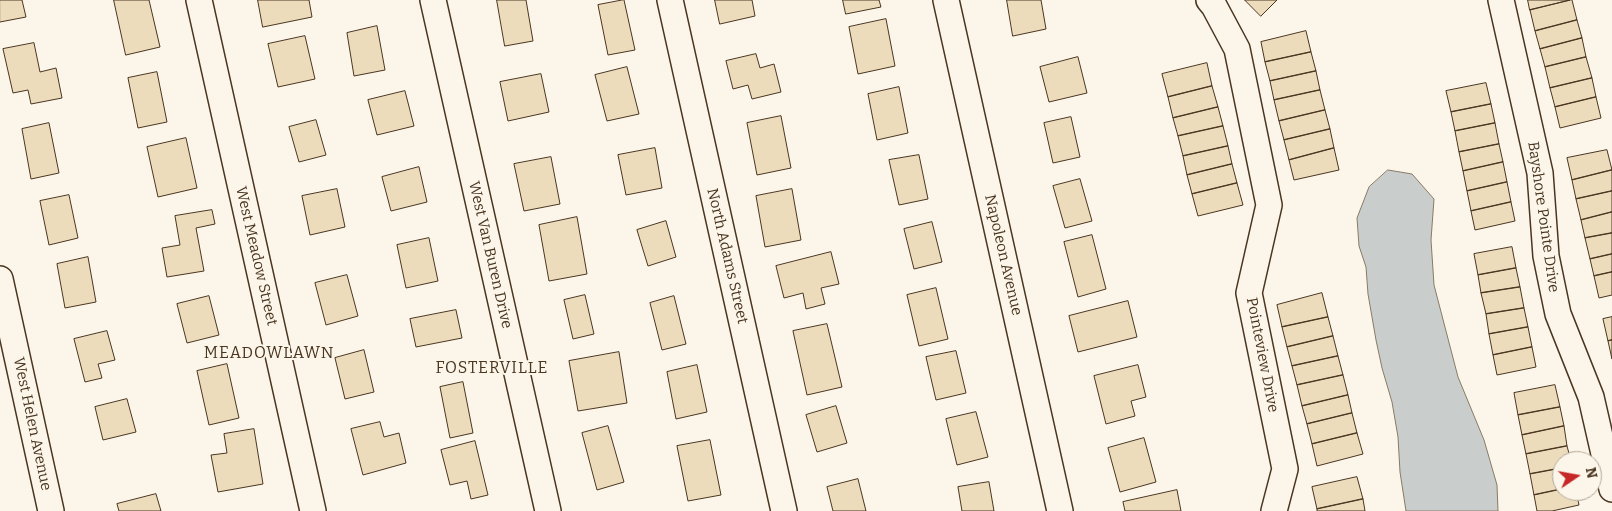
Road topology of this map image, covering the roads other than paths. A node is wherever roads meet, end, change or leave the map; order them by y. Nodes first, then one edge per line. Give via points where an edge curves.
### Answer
1 (199, 0) edge
2 (432, 0) edge
3 (670, 0) edge
4 (946, 0) edge
5 (1209, 0) edge
6 (1501, 0) edge
7 (0, 279) edge
8 (1612, 489) edge
9 (51, 511) edge
10 (313, 511) edge
11 (548, 511) edge
12 (784, 511) edge
13 (1060, 511) edge
14 (1274, 511) edge

1 - 10 street, West Meadow Street
2 - 11 street, West Van Buren Drive
3 - 12 street, North Adams Street
4 - 13 street, Napoleon Avenue
5 - 14 street, Pointeview Drive via 1237,50 1269,205 1249,293 1284,469
6 - 8 street, Bayshore Pointe Drive via 1540,173 1546,256 1558,314 1591,397
7 - 9 street, West Helen Avenue

